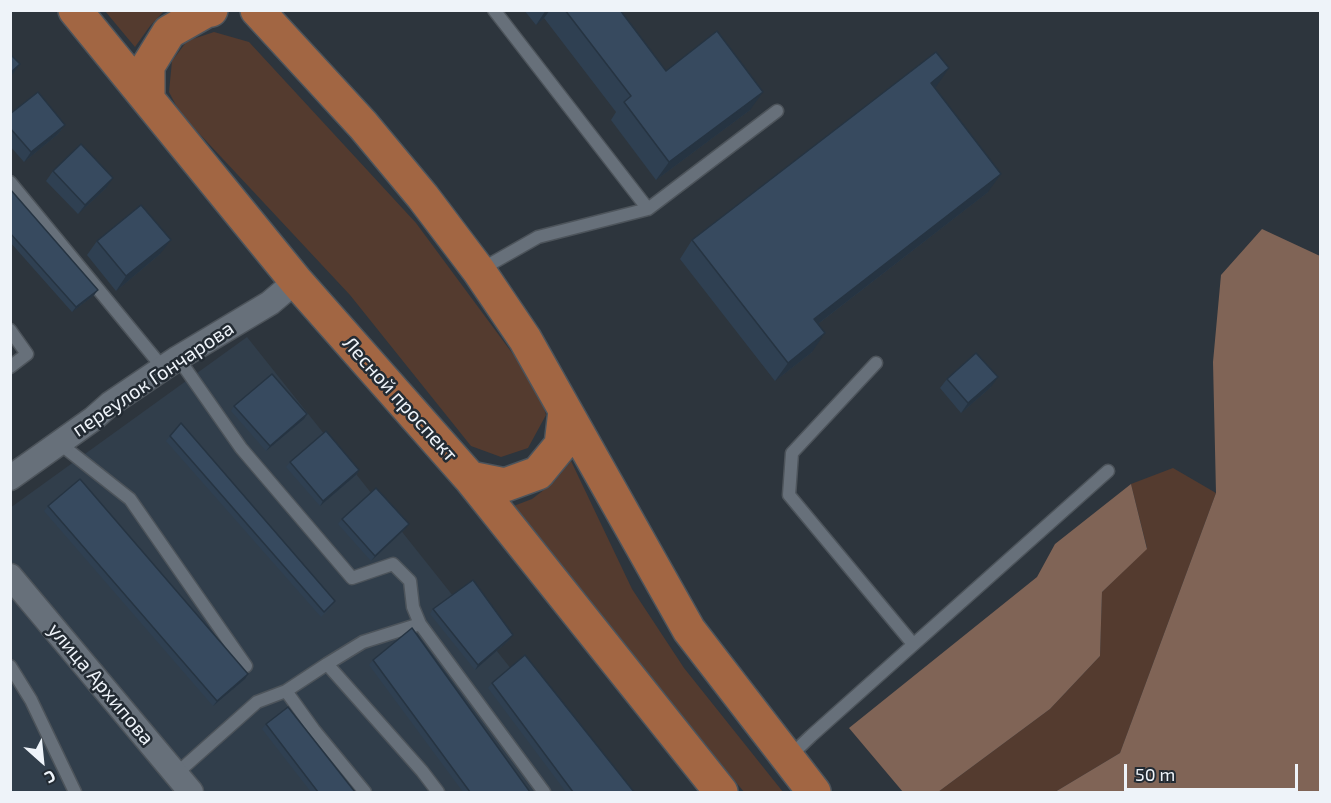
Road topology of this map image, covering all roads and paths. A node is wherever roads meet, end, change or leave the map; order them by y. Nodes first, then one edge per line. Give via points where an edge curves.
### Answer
1 (75, 10) edge
2 (212, 10) edge
3 (256, 10) edge
4 (494, 10) edge
5 (148, 99) junction
6 (777, 111) dead end
7 (10, 182) edge
8 (648, 209) junction
9 (479, 271) junction
10 (296, 281) junction
11 (10, 330) edge
12 (171, 363) junction
13 (876, 363) dead end
14 (10, 367) edge
15 (566, 411) junction
16 (59, 443) junction
17 (1108, 471) dead end
18 (10, 478) edge
19 (470, 478) junction
20 (10, 576) edge
21 (420, 624) junction
22 (914, 644) junction
23 (327, 664) junction
24 (10, 666) edge
25 (246, 666) dead end
26 (286, 691) junction
27 (788, 758) junction
28 (183, 783) edge
29 (75, 792) edge
30 (365, 792) edge
31 (438, 792) edge
32 (544, 792) edge
33 (721, 792) edge
34 (814, 792) edge

1 - 5 main road, Лесной проспект
2 - 5 main road via 169,32 148,66
3 - 9 main road via 363,125
4 - 8 lane
5 - 10 main road, Лесной проспект
6 - 8 lane
7 - 12 lane
8 - 9 lane via 538,237
9 - 15 main road via 525,339
10 - 12 street, переулок Гончарова via 270,303
10 - 19 main road, Лесной проспект
11 - 14 lane via 27,354
12 - 16 street, переулок Гончарова
12 - 21 lane via 352,578 393,564 410,581
13 - 22 lane via 792,453 789,495
15 - 19 main road via 561,445 538,473 505,485
15 - 27 main road via 689,630
16 - 18 street, переулок Гончарова
16 - 25 lane via 130,499
17 - 22 lane
19 - 33 main road, Лесной проспект
20 - 28 street, улица Архипова
21 - 23 lane via 363,642
21 - 32 lane
22 - 27 lane
23 - 26 lane
23 - 31 lane
24 - 29 lane via 31,700
26 - 28 lane via 257,702
26 - 30 lane
27 - 34 main road

